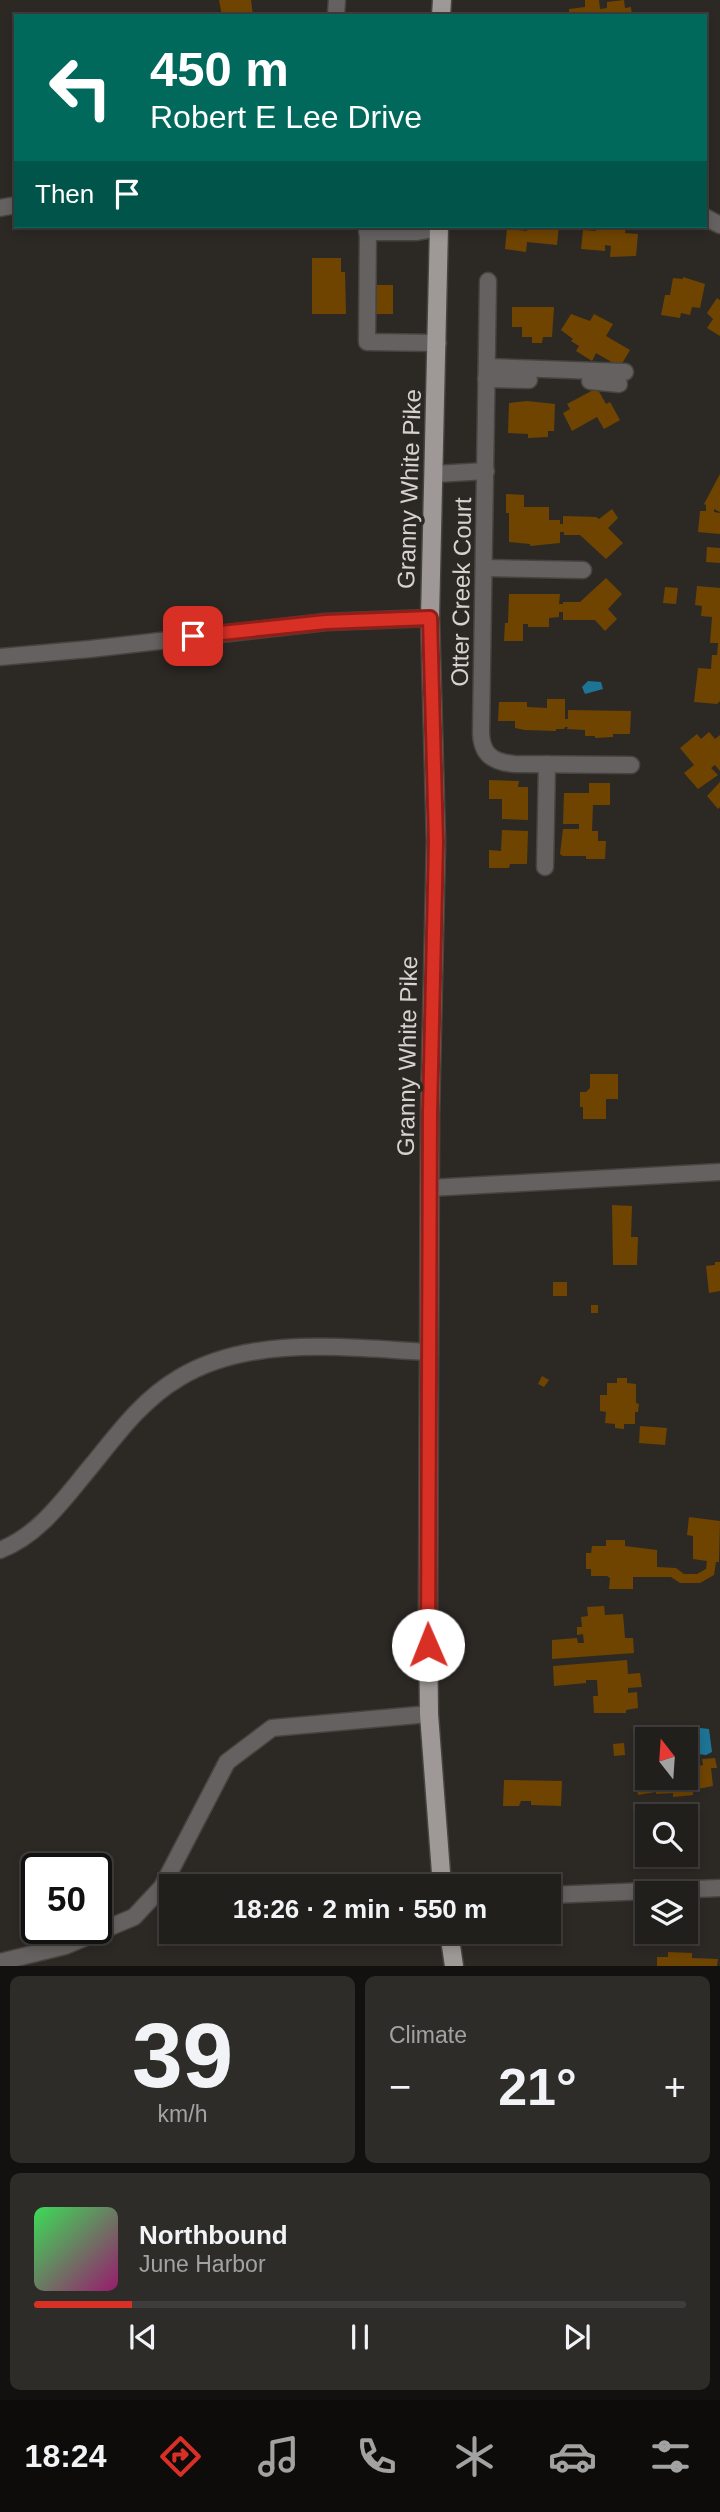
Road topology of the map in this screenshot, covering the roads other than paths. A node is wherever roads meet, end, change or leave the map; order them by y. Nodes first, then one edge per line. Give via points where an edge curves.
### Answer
1 (435, 228) edge
2 (439, 228) edge
3 (368, 229) edge
4 (488, 281) dead end
5 (438, 343) junction
6 (486, 373) junction
7 (622, 378) dead end
8 (486, 471) junction
9 (435, 474) junction
10 (484, 568) junction
11 (583, 570) dead end
12 (430, 618) junction
13 (0, 657) edge
14 (547, 764) junction
15 (631, 765) dead end
16 (545, 867) dead end
17 (720, 1172) edge
18 (429, 1188) junction
19 (430, 1352) junction
20 (0, 1550) edge
21 (429, 1714) junction
22 (441, 1874) edge
23 (720, 1888) edge
24 (561, 1895) edge
25 (451, 1944) edge
26 (0, 1962) edge
27 (454, 1966) edge

1 - 3 street via 417,232
2 - 5 main road, Granny White Pike
3 - 5 street via 368,342
4 - 6 street, Otter Creek Court
5 - 9 main road, Granny White Pike
6 - 7 street
6 - 8 street, Otter Creek Court
8 - 9 street
8 - 10 street, Otter Creek Court
9 - 12 main road, Granny White Pike
10 - 11 street
10 - 14 street, Otter Creek Court via 484,749 503,763
12 - 13 street via 326,622
12 - 18 main road, Granny White Pike via 436,842
14 - 15 street, Otter Creek Court
14 - 16 street
17 - 18 street
18 - 19 main road, Granny White Pike
19 - 20 street via 265,1349 201,1367 159,1391 43,1523
19 - 21 main road, Granny White Pike
21 - 22 main road, Granny White Pike
21 - 26 street via 272,1728 227,1762 162,1887 134,1917 65,1946
23 - 24 street
25 - 27 main road

